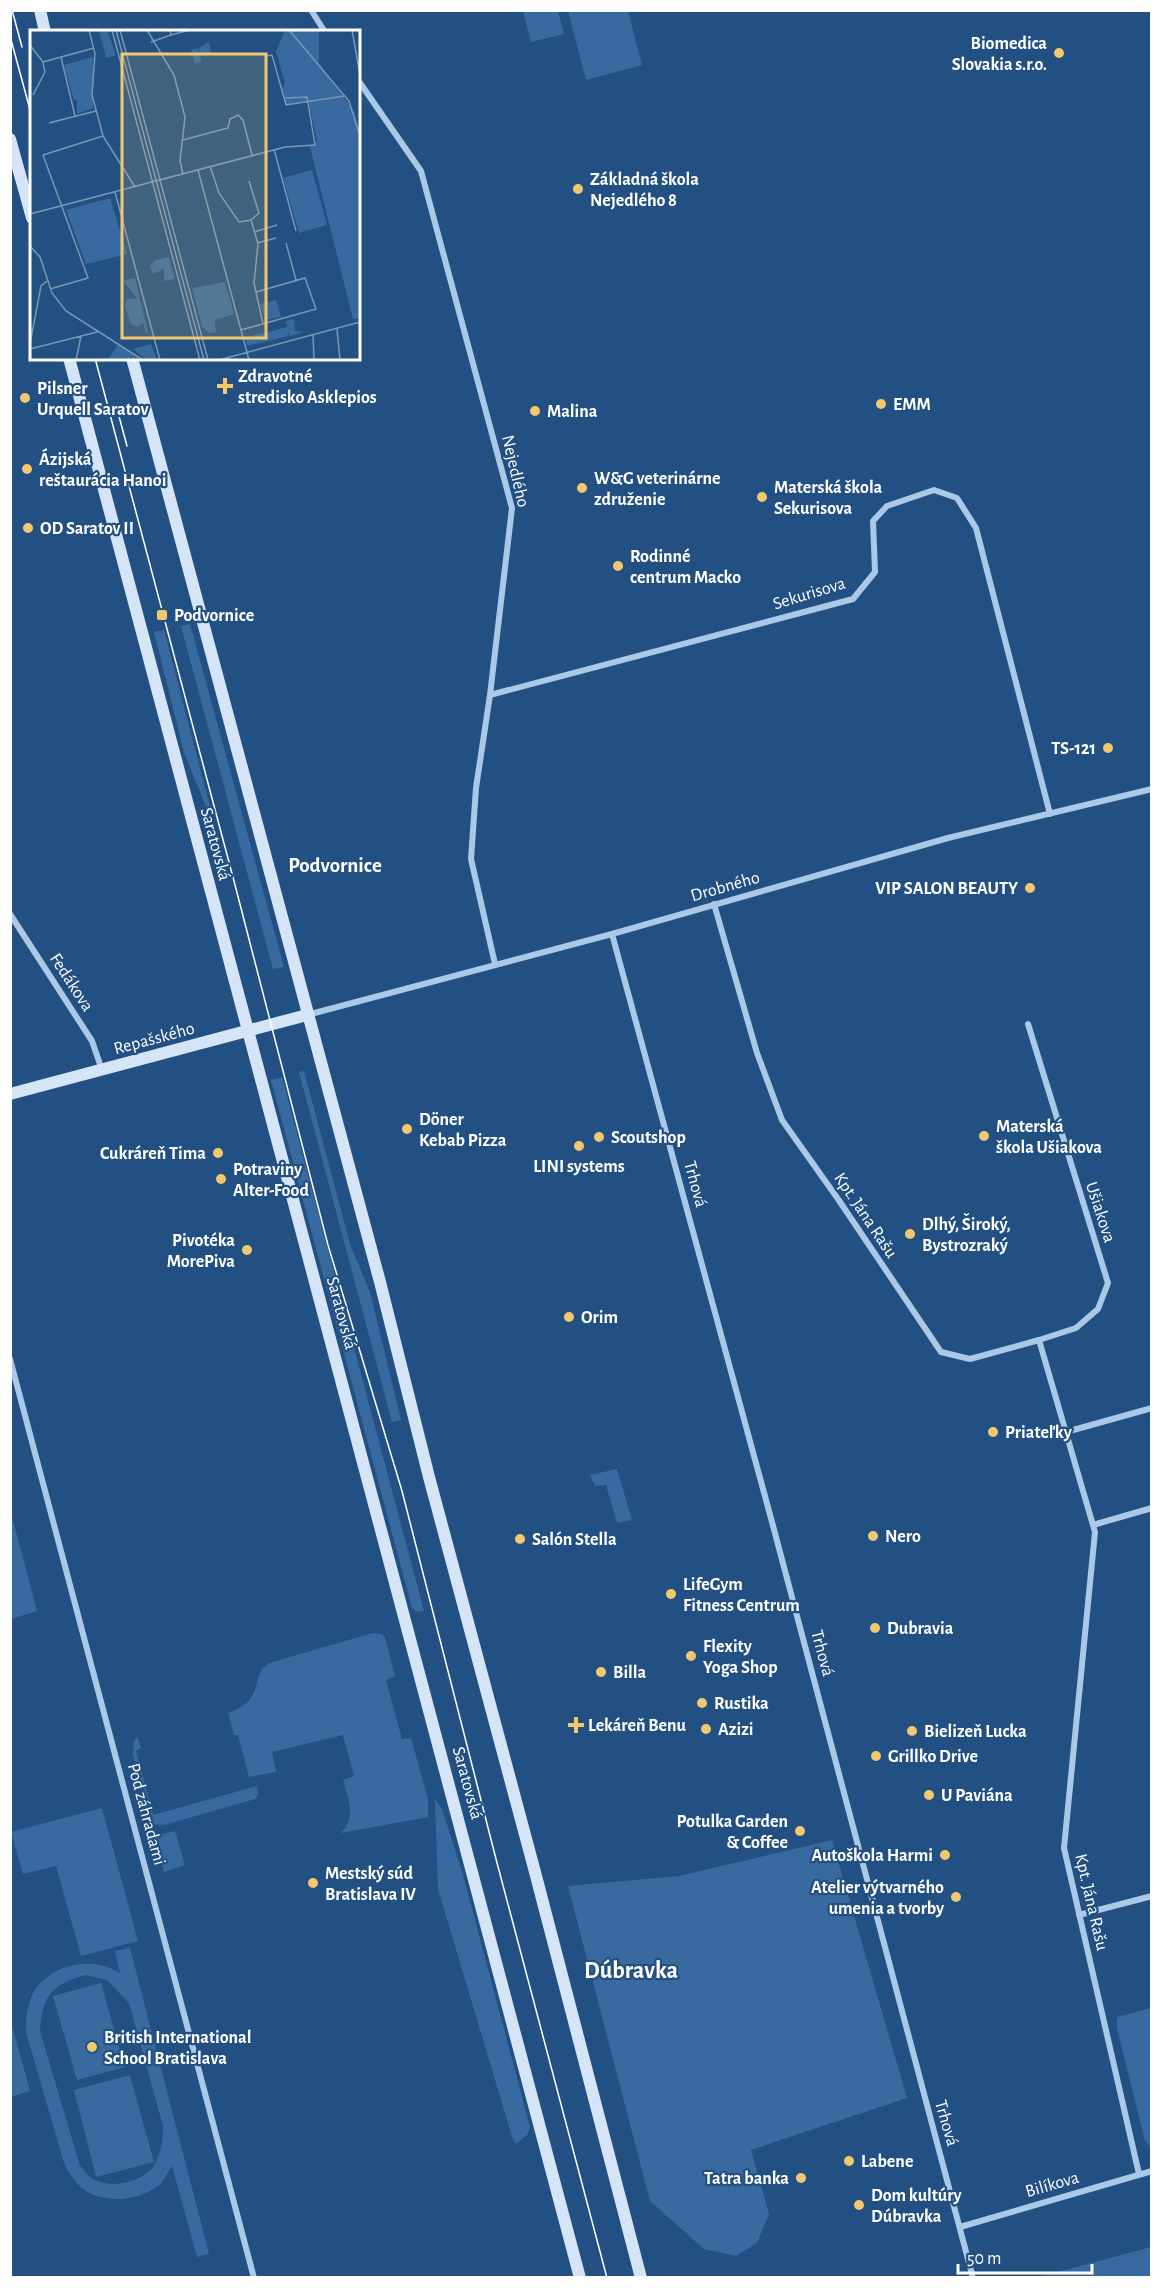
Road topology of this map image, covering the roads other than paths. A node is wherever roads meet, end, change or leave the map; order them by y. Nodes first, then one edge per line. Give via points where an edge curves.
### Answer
1 (40, 10) edge
2 (311, 10) edge
3 (45, 30) edge
4 (324, 30) edge
5 (360, 83) edge
6 (10, 139) edge
7 (30, 211) edge
8 (70, 360) edge
9 (133, 360) edge
10 (490, 694) junction
11 (1152, 789) edge
12 (1050, 814) junction
13 (714, 904) junction
14 (10, 914) edge
15 (612, 934) junction
16 (495, 964) junction
17 (307, 1015) junction
18 (1028, 1024) dead end
19 (248, 1030) junction
20 (102, 1070) junction
21 (10, 1094) edge
22 (1039, 1340) junction
23 (10, 1359) edge
24 (1152, 1408) edge
25 (1066, 1432) junction
26 (1152, 1508) edge
27 (1093, 1525) junction
28 (1152, 1896) edge
29 (1079, 1915) junction
30 (1152, 2171) edge
31 (1139, 2174) junction
32 (960, 2227) junction
33 (254, 2277) edge
34 (580, 2277) edge
35 (641, 2277) edge
36 (973, 2277) edge

1 - 3 main road
2 - 4 street
5 - 10 street, Nejedlého via 421,171 512,508
6 - 7 main road
8 - 19 main road, Saratovská
9 - 17 main road
10 - 12 street, Sekurisova via 853,599 875,572 873,521 887,506 934,490 957,498 976,528
10 - 16 street, Nejedlého via 476,788 471,859
11 - 12 street, Drobného
12 - 13 street, Drobného via 948,838
13 - 15 street, Drobného
13 - 22 street, Kpt. Jána Rašu via 757,1053 782,1120 941,1352 970,1359
14 - 20 street, Fedákova via 92,1041
15 - 16 street, Drobného
15 - 32 street, Trhová
16 - 17 street, Drobného
17 - 19 main road, Repašského
17 - 35 main road
18 - 22 street, Ušiakova via 1108,1283 1098,1309 1076,1328
19 - 20 main road, Repašského
19 - 34 main road, Saratovská
20 - 21 main road, Repašského
22 - 25 street, Kpt. Jána Rašu
23 - 33 street, Pod záhradami
24 - 25 street
25 - 27 street, Kpt. Jána Rašu
26 - 27 street
27 - 29 street, Kpt. Jána Rašu via 1064,1848
28 - 29 street
29 - 31 street, Kpt. Jána Rašu
30 - 31 street, Bilíkova
31 - 32 street, Bilíkova
32 - 36 street, Trhová

